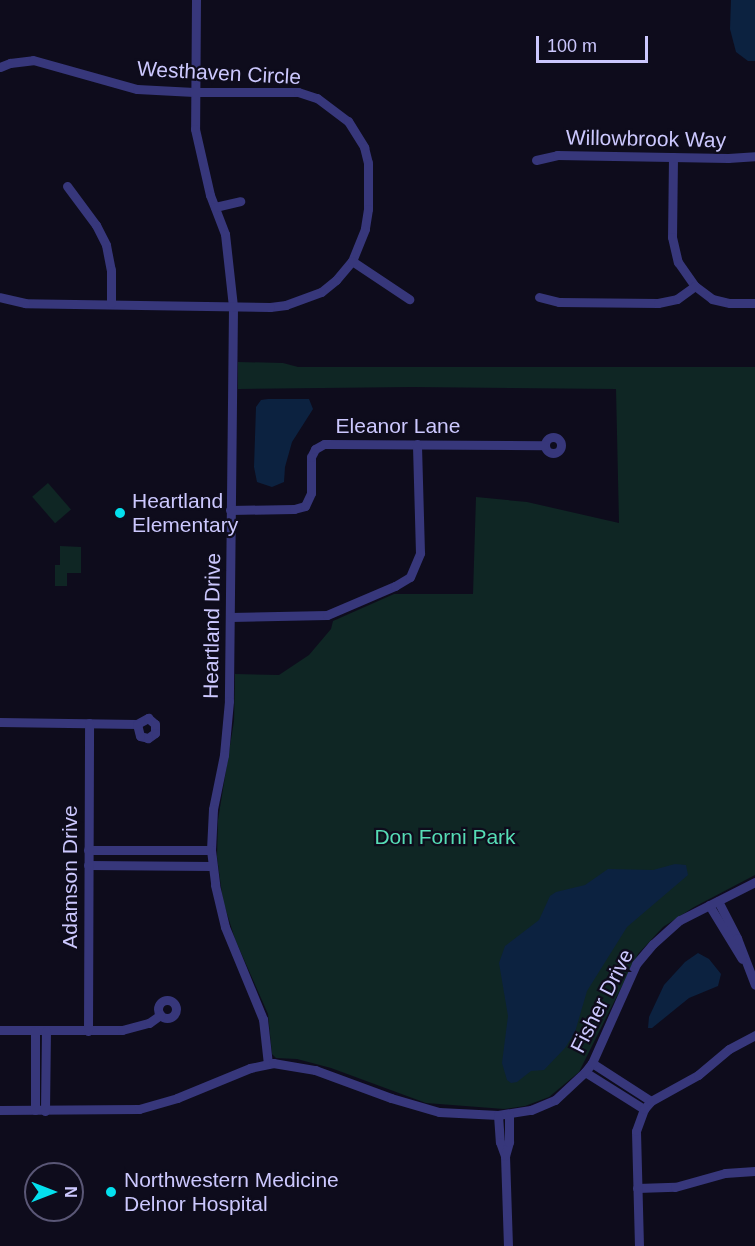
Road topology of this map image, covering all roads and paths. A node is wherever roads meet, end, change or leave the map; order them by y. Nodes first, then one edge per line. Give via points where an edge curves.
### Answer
1 (196, 1) edge
2 (0, 67) edge
3 (312, 84) dead end
4 (194, 92) junction
5 (309, 95) junction
6 (755, 156) edge
7 (673, 158) junction
8 (536, 160) dead end
9 (67, 186) dead end
10 (240, 201) dead end
11 (215, 207) junction
12 (352, 261) junction
13 (695, 286) junction
14 (0, 297) edge
15 (539, 297) dead end
16 (409, 299) dead end
17 (111, 303) junction
18 (755, 303) edge
19 (233, 307) junction
20 (417, 444) junction
21 (544, 445) dead end
22 (230, 510) junction
23 (230, 617) junction
24 (0, 722) edge
25 (89, 723) junction
26 (137, 724) dead end
27 (88, 850) junction
28 (211, 850) junction
29 (88, 865) junction
30 (212, 866) junction
31 (755, 882) edge
32 (713, 903) junction
33 (755, 985) edge
34 (160, 1015) dead end
35 (0, 1030) edge
36 (35, 1031) junction
37 (46, 1031) junction
38 (88, 1031) junction
39 (755, 1035) edge
40 (592, 1063) junction
41 (268, 1064) junction
42 (585, 1072) junction
43 (651, 1101) junction
44 (644, 1109) junction
45 (0, 1110) edge
46 (35, 1110) junction
47 (45, 1110) junction
48 (503, 1115) junction
49 (755, 1172) edge
50 (637, 1188) junction
51 (508, 1246) edge
52 (639, 1246) edge

1 - 4 street, Heartland Drive
2 - 4 street, Westhaven Circle via 33,60 137,89
3 - 5 street
4 - 5 street, Westhaven Circle
4 - 11 street, Heartland Drive via 200,159
5 - 12 street, Westhaven Circle via 348,121 364,147 368,209 365,229
6 - 7 street, Willowbrook Way
7 - 8 street, Willowbrook Way via 557,155
7 - 13 street via 673,245 678,262
9 - 17 street via 106,245
10 - 11 street
11 - 19 street, Heartland Drive via 225,234
12 - 16 street
12 - 19 street, Westhaven Circle via 336,280 302,301 270,307
13 - 15 street via 676,299 658,303 559,302
13 - 18 street via 721,302
14 - 17 street, Westhaven Circle via 25,303
17 - 19 street, Westhaven Circle
19 - 22 street, Heartland Drive
20 - 21 street, Eleanor Lane
20 - 22 street, Eleanor Lane via 319,445 311,457 311,493 305,506
20 - 23 street via 420,553 410,576 327,615
22 - 23 street, Heartland Drive
23 - 28 street, Heartland Drive via 228,717 213,808
24 - 25 street
25 - 26 street
25 - 27 street, Adamson Drive
27 - 28 street
27 - 29 street, Adamson Drive
28 - 30 street, Heartland Drive
29 - 30 street
29 - 38 street, Adamson Drive
30 - 41 street, Heartland Drive via 225,927 261,1012
31 - 32 street, Fisher Drive
32 - 33 street via 738,938
32 - 40 street, Fisher Drive via 680,920 636,964
34 - 38 street via 137,1027
35 - 36 street
36 - 37 street
36 - 46 street
37 - 38 street
37 - 47 street
39 - 43 street via 735,1044 698,1075
40 - 42 street, Fisher Drive
40 - 43 street
41 - 47 street via 139,1109
41 - 48 street, Fisher Drive via 315,1070 423,1108
42 - 44 street
42 - 48 street, Fisher Drive via 555,1100
43 - 44 street
44 - 50 street via 636,1131
45 - 46 street
46 - 47 street
48 - 51 street via 509,1142 505,1156
49 - 50 street via 725,1173 675,1187
50 - 52 street

